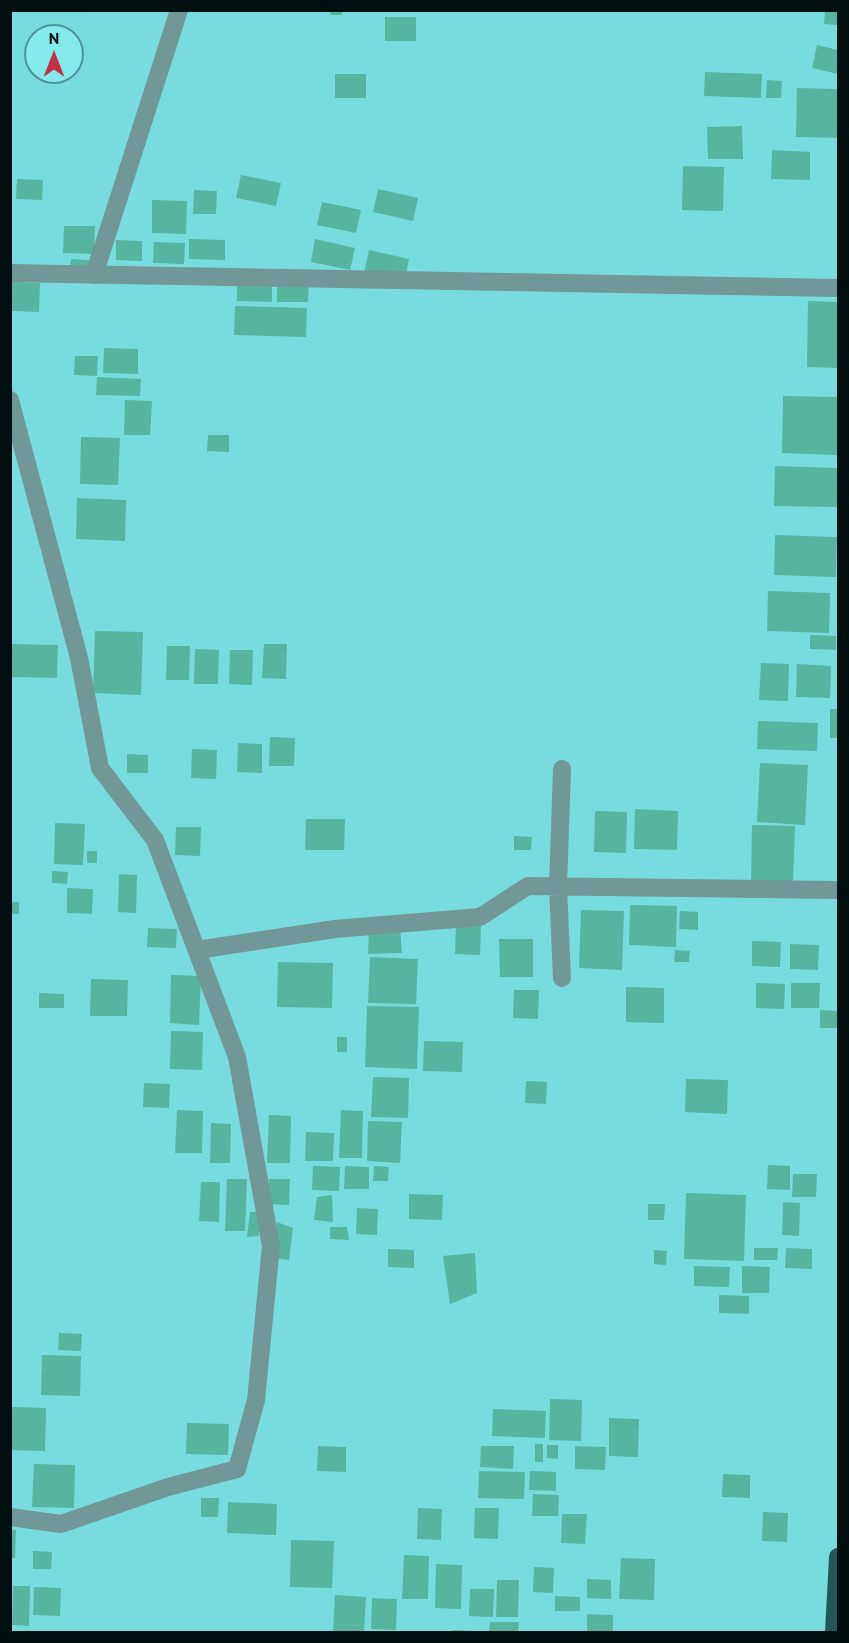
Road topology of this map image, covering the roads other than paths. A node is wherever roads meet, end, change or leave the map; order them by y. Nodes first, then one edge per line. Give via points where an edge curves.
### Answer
1 (179, 10) edge
2 (10, 273) edge
3 (94, 275) junction
4 (838, 288) edge
5 (10, 400) edge
6 (562, 769) dead end
7 (558, 887) junction
8 (838, 890) edge
9 (197, 950) junction
10 (562, 978) dead end
11 (10, 1518) edge
12 (838, 1557) edge
13 (834, 1632) edge

1 - 3 street
2 - 3 street
3 - 4 street
5 - 9 street via 79,658 100,768 155,840
6 - 7 street
7 - 8 street
7 - 9 street via 528,886 480,917 336,929
7 - 10 street
9 - 11 street via 237,1057 271,1246 256,1400 237,1469 168,1487 61,1524
12 - 13 highway

